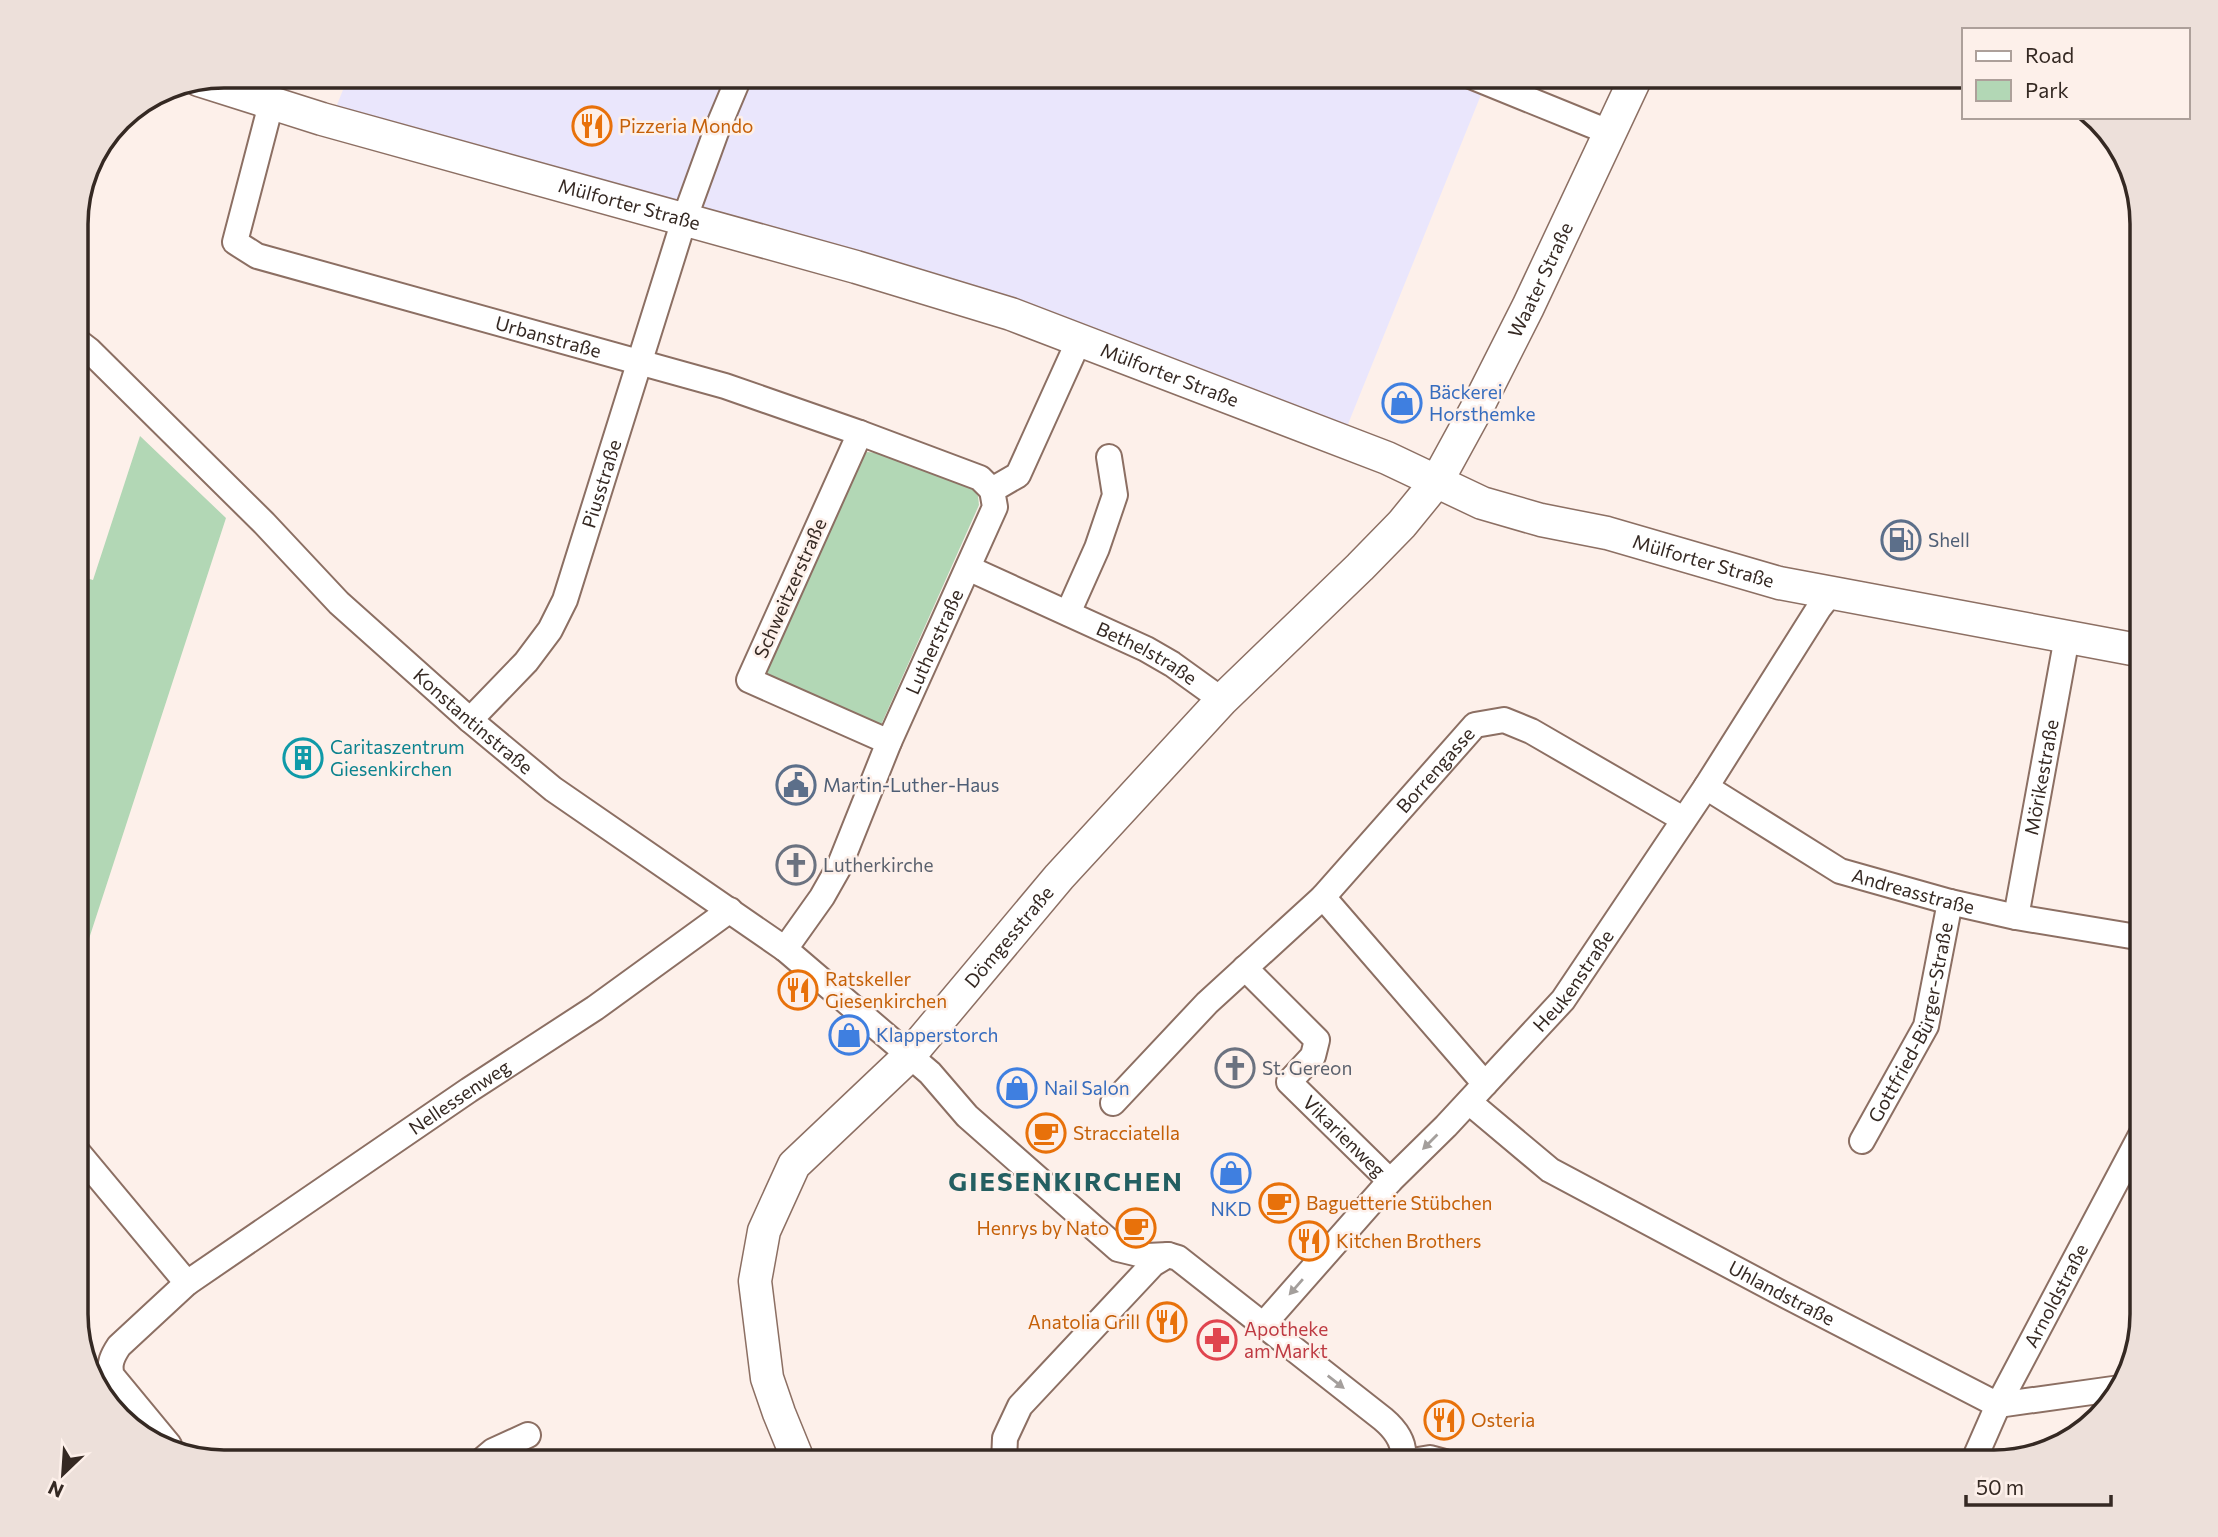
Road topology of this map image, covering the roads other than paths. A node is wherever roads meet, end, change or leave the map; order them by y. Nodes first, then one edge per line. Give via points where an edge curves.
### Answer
1 (223, 88) edge
2 (735, 88) edge
3 (1500, 88) edge
4 (1631, 88) edge
5 (271, 104) junction
6 (1611, 133) junction
7 (684, 220) junction
8 (1080, 338) junction
9 (88, 349) edge
10 (640, 361) junction
11 (860, 433) junction
12 (1110, 457) dead end
13 (1437, 481) junction
14 (992, 490) junction
15 (968, 568) junction
16 (1830, 594) junction
17 (1068, 613) junction
18 (2067, 638) junction
19 (2130, 649) edge
20 (1222, 700) junction
21 (470, 720) junction
22 (890, 742) junction
23 (1706, 787) junction
24 (1683, 819) junction
25 (1323, 897) junction
26 (1950, 902) junction
27 (730, 910) junction
28 (2016, 917) junction
29 (2130, 936) edge
30 (785, 949) junction
31 (1245, 968) junction
32 (920, 1064) junction
33 (1485, 1084) junction
34 (1469, 1102) junction
35 (1113, 1103) dead end
36 (1862, 1142) dead end
37 (2130, 1155) edge
38 (88, 1164) edge
39 (1390, 1181) junction
40 (1168, 1255) junction
41 (187, 1283) junction
42 (1263, 1325) junction
43 (2107, 1390) edge
44 (1997, 1405) junction
45 (159, 1433) edge
46 (528, 1435) dead end
47 (495, 1450) edge
48 (794, 1450) edge
49 (1004, 1450) edge
50 (1404, 1450) edge
51 (1978, 1450) edge

1 - 5 main road, Mülforter Straße
2 - 7 street, Piusstraße
3 - 6 street
4 - 6 main road, Waater Straße
5 - 7 main road, Mülforter Straße
5 - 10 street, Urbanstraße via 235,242 257,256
6 - 13 main road, Waater Straße via 1492,379
7 - 8 main road, Mülforter Straße via 940,291
7 - 10 street, Piusstraße
8 - 13 main road, Mülforter Straße via 1387,457
8 - 14 street via 1018,475
9 - 21 street, Konstantinstraße via 339,603
10 - 11 street, Urbanstraße
10 - 21 street, Piusstraße via 565,600 526,662
11 - 14 street, Urbanstraße via 980,478
11 - 22 street, Schweitzerstraße via 749,680
12 - 17 street via 1115,495
13 - 16 main road, Mülforter Straße via 1482,503 1541,520 1607,533 1768,581
13 - 20 main road, Dömgesstraße via 1360,567
14 - 15 street, Lutherstraße via 995,506
15 - 17 street, Bethelstraße
15 - 22 street, Lutherstraße
16 - 18 main road, Mülforter Straße
16 - 23 street, Heukenstraße
17 - 20 street, Bethelstraße via 1146,649
18 - 19 main road, Mülforter Straße
18 - 28 street, Mörikestraße
20 - 32 main road, Dömgesstraße via 1059,877
21 - 27 street, Konstantinstraße via 553,789
22 - 30 street, Lutherstraße via 839,867
23 - 24 street, Heukenstraße
23 - 26 street, Andreasstraße via 1840,871
24 - 25 street, Borrengasse via 1531,731 1504,720 1475,725
24 - 33 street, Heukenstraße via 1563,1000
25 - 31 street, Borrengasse
25 - 33 street
26 - 28 street, Andreasstraße
26 - 36 street, Gottfried-Bürger-Straße via 1926,1026
27 - 30 street, Konstantinstraße
27 - 41 street, Nellessenweg via 595,1008
28 - 29 street, Andreasstraße
30 - 32 street, Konstantinstraße
31 - 35 street, Borrengasse
31 - 39 street, Vikarienweg via 1317,1040 1313,1056 1289,1082
32 - 40 street, Konstantinstraße via 967,1116 1118,1249
32 - 48 main road, Dömgesstraße via 794,1165 764,1231 755,1282 765,1366
33 - 34 street, Heukenstraße
34 -> 39 street, Heukenstraße
34 - 44 street, Uhlandstraße via 1550,1170
37 - 44 street, Arnoldstraße
38 - 41 street
39 -> 42 street, Heukenstraße
40 - 42 street via 1178,1258
40 - 49 street via 1153,1264 1020,1406 1004,1438
41 - 45 street, Nellessenweg via 120,1346 110,1366 112,1376
42 -> 50 street via 1392,1427
43 - 44 street
44 - 51 street, Arnoldstraße
46 - 47 street

